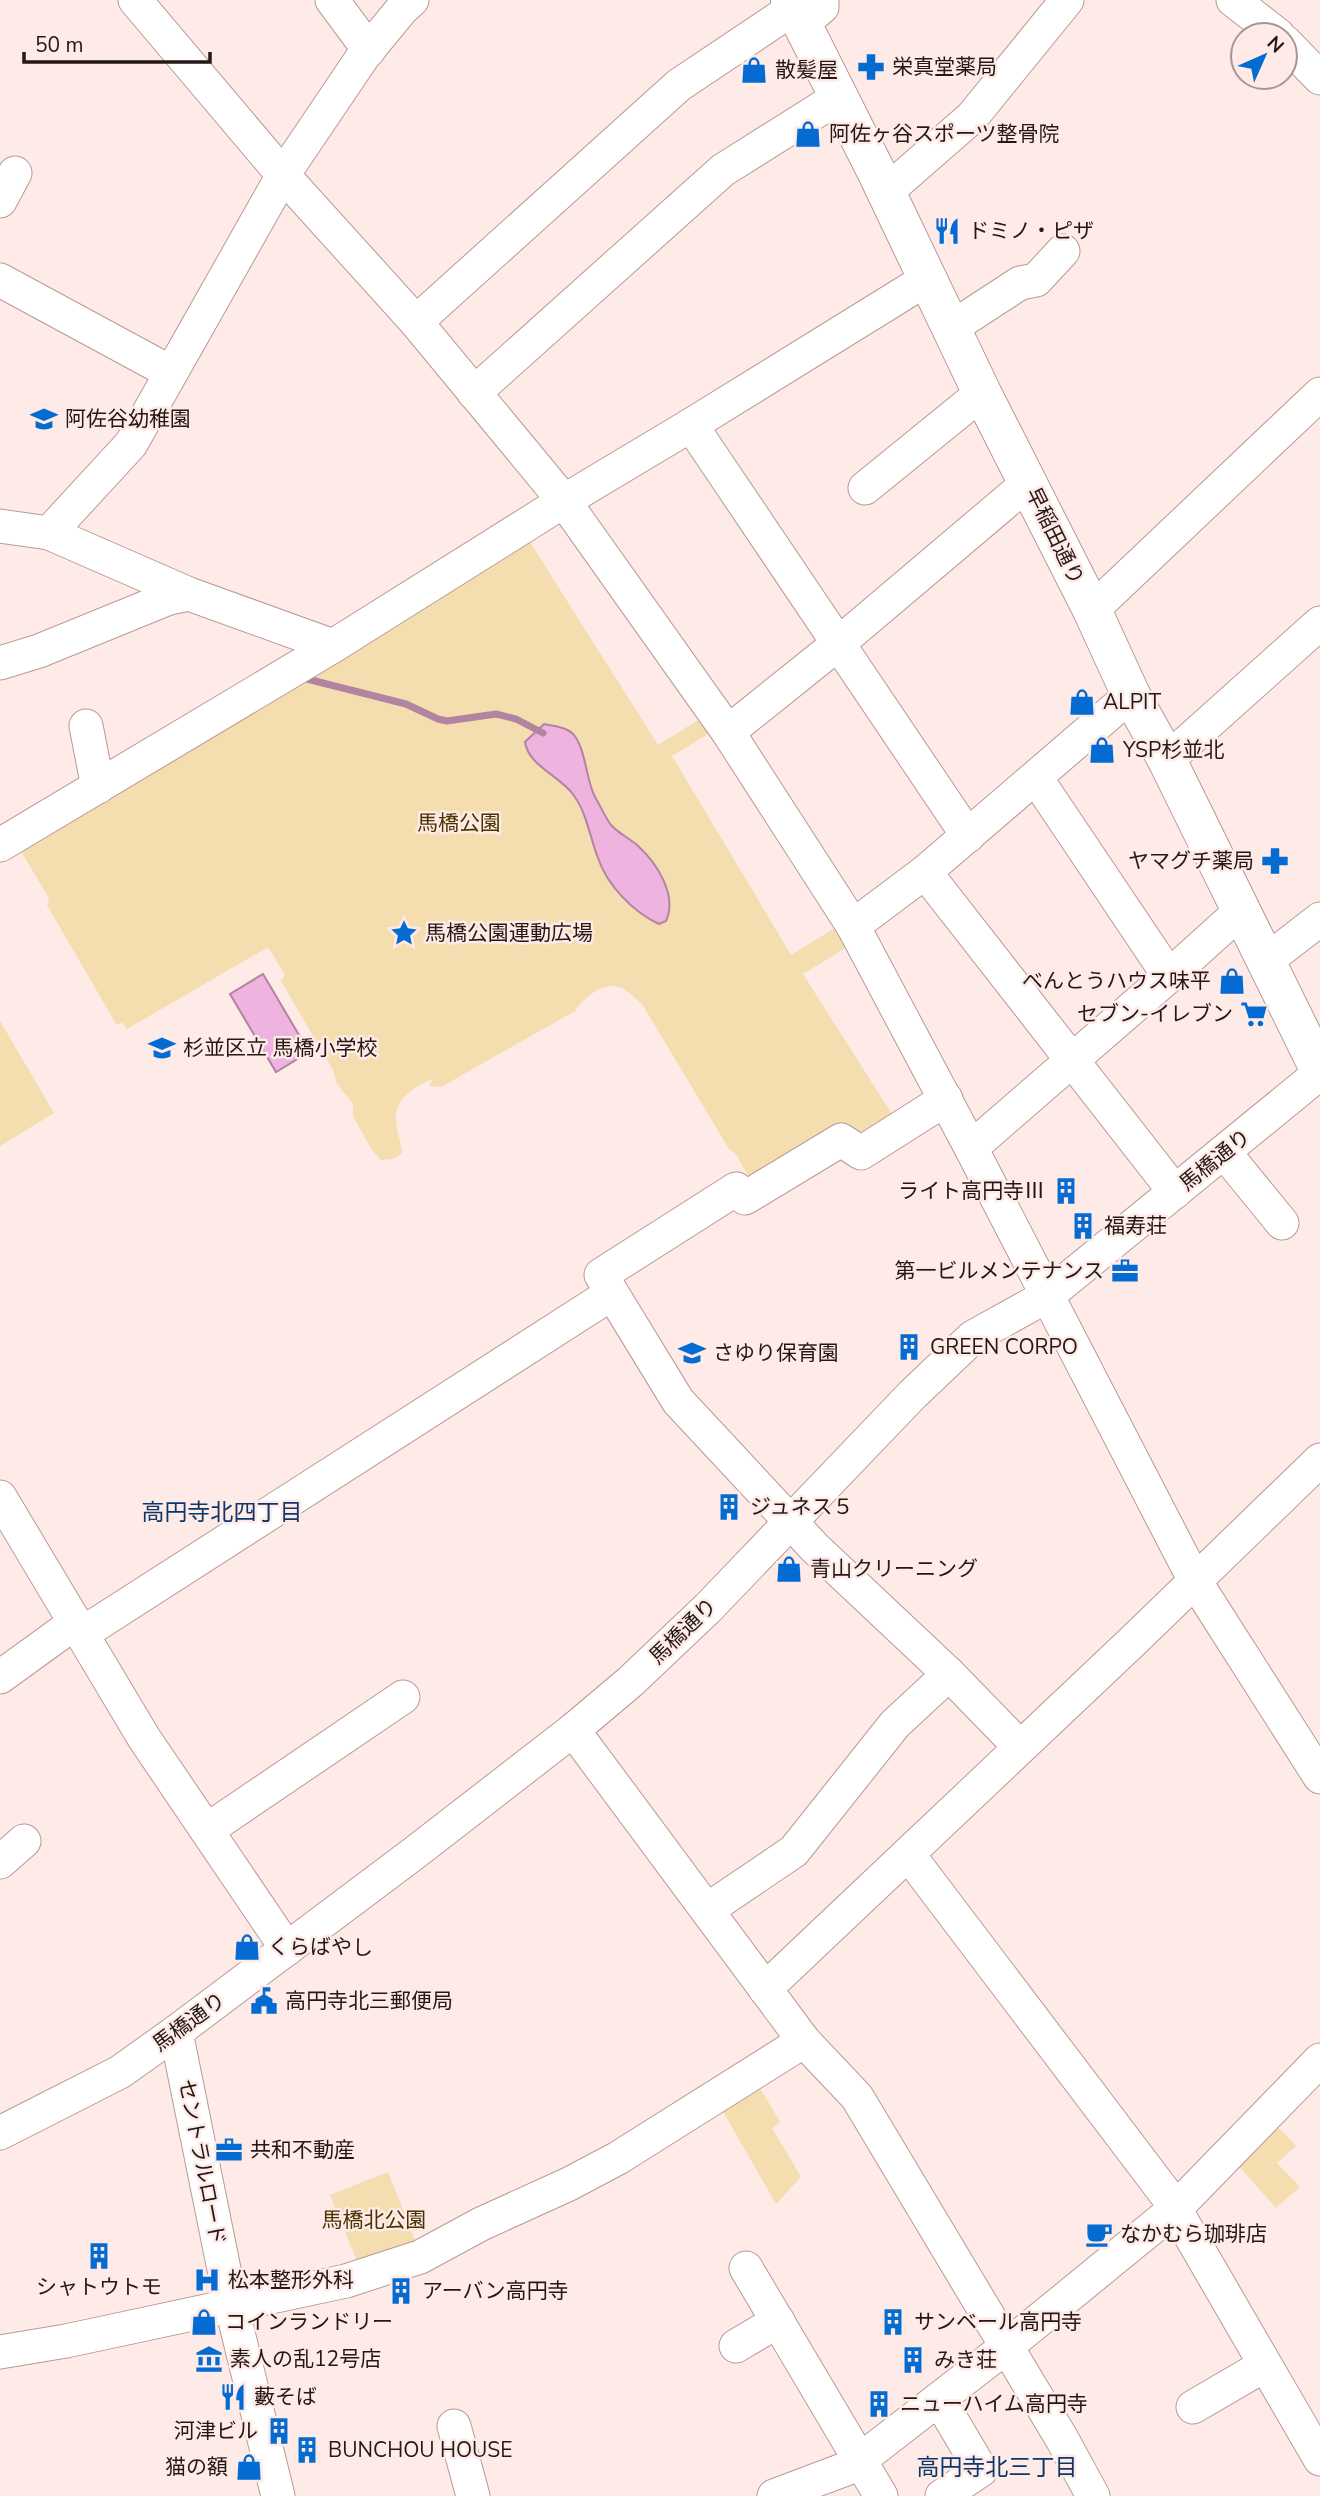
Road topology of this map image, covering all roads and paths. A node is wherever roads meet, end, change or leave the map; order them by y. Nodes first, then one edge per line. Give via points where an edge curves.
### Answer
1 (135, 0) edge
2 (332, 0) edge
3 (412, 0) edge
4 (1067, 0) edge
5 (1233, 0) edge
6 (802, 8) edge
7 (1260, 21) edge
8 (369, 50) junction
9 (1299, 56) edge
10 (1320, 78) edge
11 (839, 97) junction
12 (283, 175) junction
13 (886, 192) junction
14 (1063, 251) dead end
15 (926, 279) junction
16 (0, 280) edge
17 (415, 322) junction
18 (951, 328) junction
19 (170, 372) junction
20 (474, 393) junction
21 (982, 393) junction
22 (1320, 394) edge
23 (691, 425) junction
24 (1028, 483) junction
25 (865, 488) dead end
26 (564, 501) junction
27 (0, 526) edge
28 (49, 533) junction
29 (189, 594) junction
30 (1092, 610) junction
31 (1320, 623) edge
32 (839, 643) junction
33 (333, 646) junction
34 (0, 663) edge
35 (1130, 695) junction
36 (86, 726) dead end
37 (728, 732) junction
38 (1167, 760) junction
39 (1036, 778) junction
40 (98, 787) junction
41 (968, 836) junction
42 (0, 845) edge
43 (925, 872) junction
44 (1242, 910) junction
45 (1320, 919) edge
46 (853, 926) junction
47 (1266, 961) junction
48 (1170, 976) junction
49 (1072, 1060) junction
50 (1320, 1072) edge
51 (946, 1099) junction
52 (971, 1147) junction
53 (1224, 1152) junction
54 (1175, 1192) junction
55 (1282, 1223) dead end
56 (611, 1294) junction
57 (1047, 1296) junction
58 (1320, 1460) edge
59 (0, 1497) edge
60 (790, 1521) junction
61 (1195, 1581) junction
62 (80, 1628) junction
63 (949, 1674) junction
64 (0, 1676) edge
65 (403, 1697) dead end
66 (573, 1730) junction
67 (1020, 1747) junction
68 (1320, 1777) edge
69 (207, 1830) junction
70 (908, 1854) junction
71 (707, 1910) junction
72 (287, 1949) junction
73 (765, 1989) junction
74 (176, 2032) junction
75 (804, 2041) junction
76 (1320, 2060) edge
77 (0, 2133) edge
78 (1175, 2208) junction
79 (746, 2268) dead end
80 (231, 2304) junction
81 (778, 2321) junction
82 (736, 2346) dead end
83 (1006, 2347) junction
84 (0, 2352) edge
85 (1265, 2365) junction
86 (939, 2399) junction
87 (1193, 2407) dead end
88 (454, 2426) dead end
89 (1317, 2447) edge
90 (861, 2461) junction
91 (278, 2496) edge
92 (473, 2496) edge
93 (774, 2496) edge
94 (881, 2496) edge
95 (942, 2496) edge
96 (1093, 2496) edge

1 - 12 street
2 - 8 street
3 - 8 street
4 - 13 street via 972,117
5 - 7 street
6 - 11 main road, 早稲田通り
6 - 17 street via 679,85
8 - 12 street
9 - 10 street
11 - 13 main road, 早稲田通り
11 - 20 street via 723,170
12 - 17 street
12 - 19 street
13 - 15 main road, 早稲田通り
14 - 18 street via 1036,280 1020,283
15 - 18 main road, 早稲田通り
15 - 23 street
16 - 19 street
17 - 20 street
18 - 21 main road, 早稲田通り
19 - 28 street via 131,444
20 - 26 street
21 - 24 main road, 早稲田通り
21 - 25 street
22 - 30 street
23 - 26 street
23 - 32 street
24 - 30 main road, 早稲田通り
24 - 32 street
26 - 33 street
26 - 37 street
27 - 28 street
28 - 29 street
29 - 33 street
29 - 34 street
30 - 35 main road, 早稲田通り
31 - 38 street
32 - 37 street
32 - 41 street
33 - 40 street
35 - 38 main road, 早稲田通り
35 - 39 street
36 - 40 street
37 - 46 street
38 - 44 main road, 早稲田通り
39 - 41 street
39 - 48 street
40 - 42 street
41 - 43 street
43 - 46 street
43 - 49 street
44 - 47 main road, 早稲田通り
44 - 48 street
45 - 47 street
46 - 51 street
47 - 50 main road, 早稲田通り
48 - 49 street
49 - 52 street
49 - 54 street
50 - 53 street, 馬橋通り
51 - 52 street
51 - 56 street via 861,1153 841,1140 745,1198 736,1189 601,1275
52 - 57 street
53 - 54 street, 馬橋通り
53 - 55 street
54 - 57 street, 馬橋通り
56 - 60 street via 678,1401
56 - 62 street
57 - 60 street, 馬橋通り via 973,1337
57 - 61 street
58 - 61 street
59 - 62 street
60 - 63 street
60 - 66 street, 馬橋通り via 666,1649
61 - 67 street
61 - 68 street
62 - 64 street
62 - 69 street via 145,1738
63 - 67 street
63 - 71 street via 895,1724 794,1851
65 - 69 street
66 - 71 street
66 - 72 street, 馬橋通り
67 - 70 street
69 - 72 street
70 - 73 street
70 - 78 street
71 - 73 street
72 - 74 street, 馬橋通り
73 - 75 street
74 - 77 street, 馬橋通り via 120,2072
74 - 80 street, セントラルロード
75 - 80 street via 618,2158 420,2257 346,2281
75 - 83 street via 857,2097
76 - 78 street
78 - 83 street
78 - 85 street
79 - 81 street
80 - 84 street
80 - 91 street, セントラルロード
81 - 82 street
81 - 90 street
83 - 86 street
83 - 96 street
85 - 87 street
85 - 89 street
86 - 90 street
86 - 95 street via 981,2470
88 - 92 street
90 - 93 street
90 - 94 street

